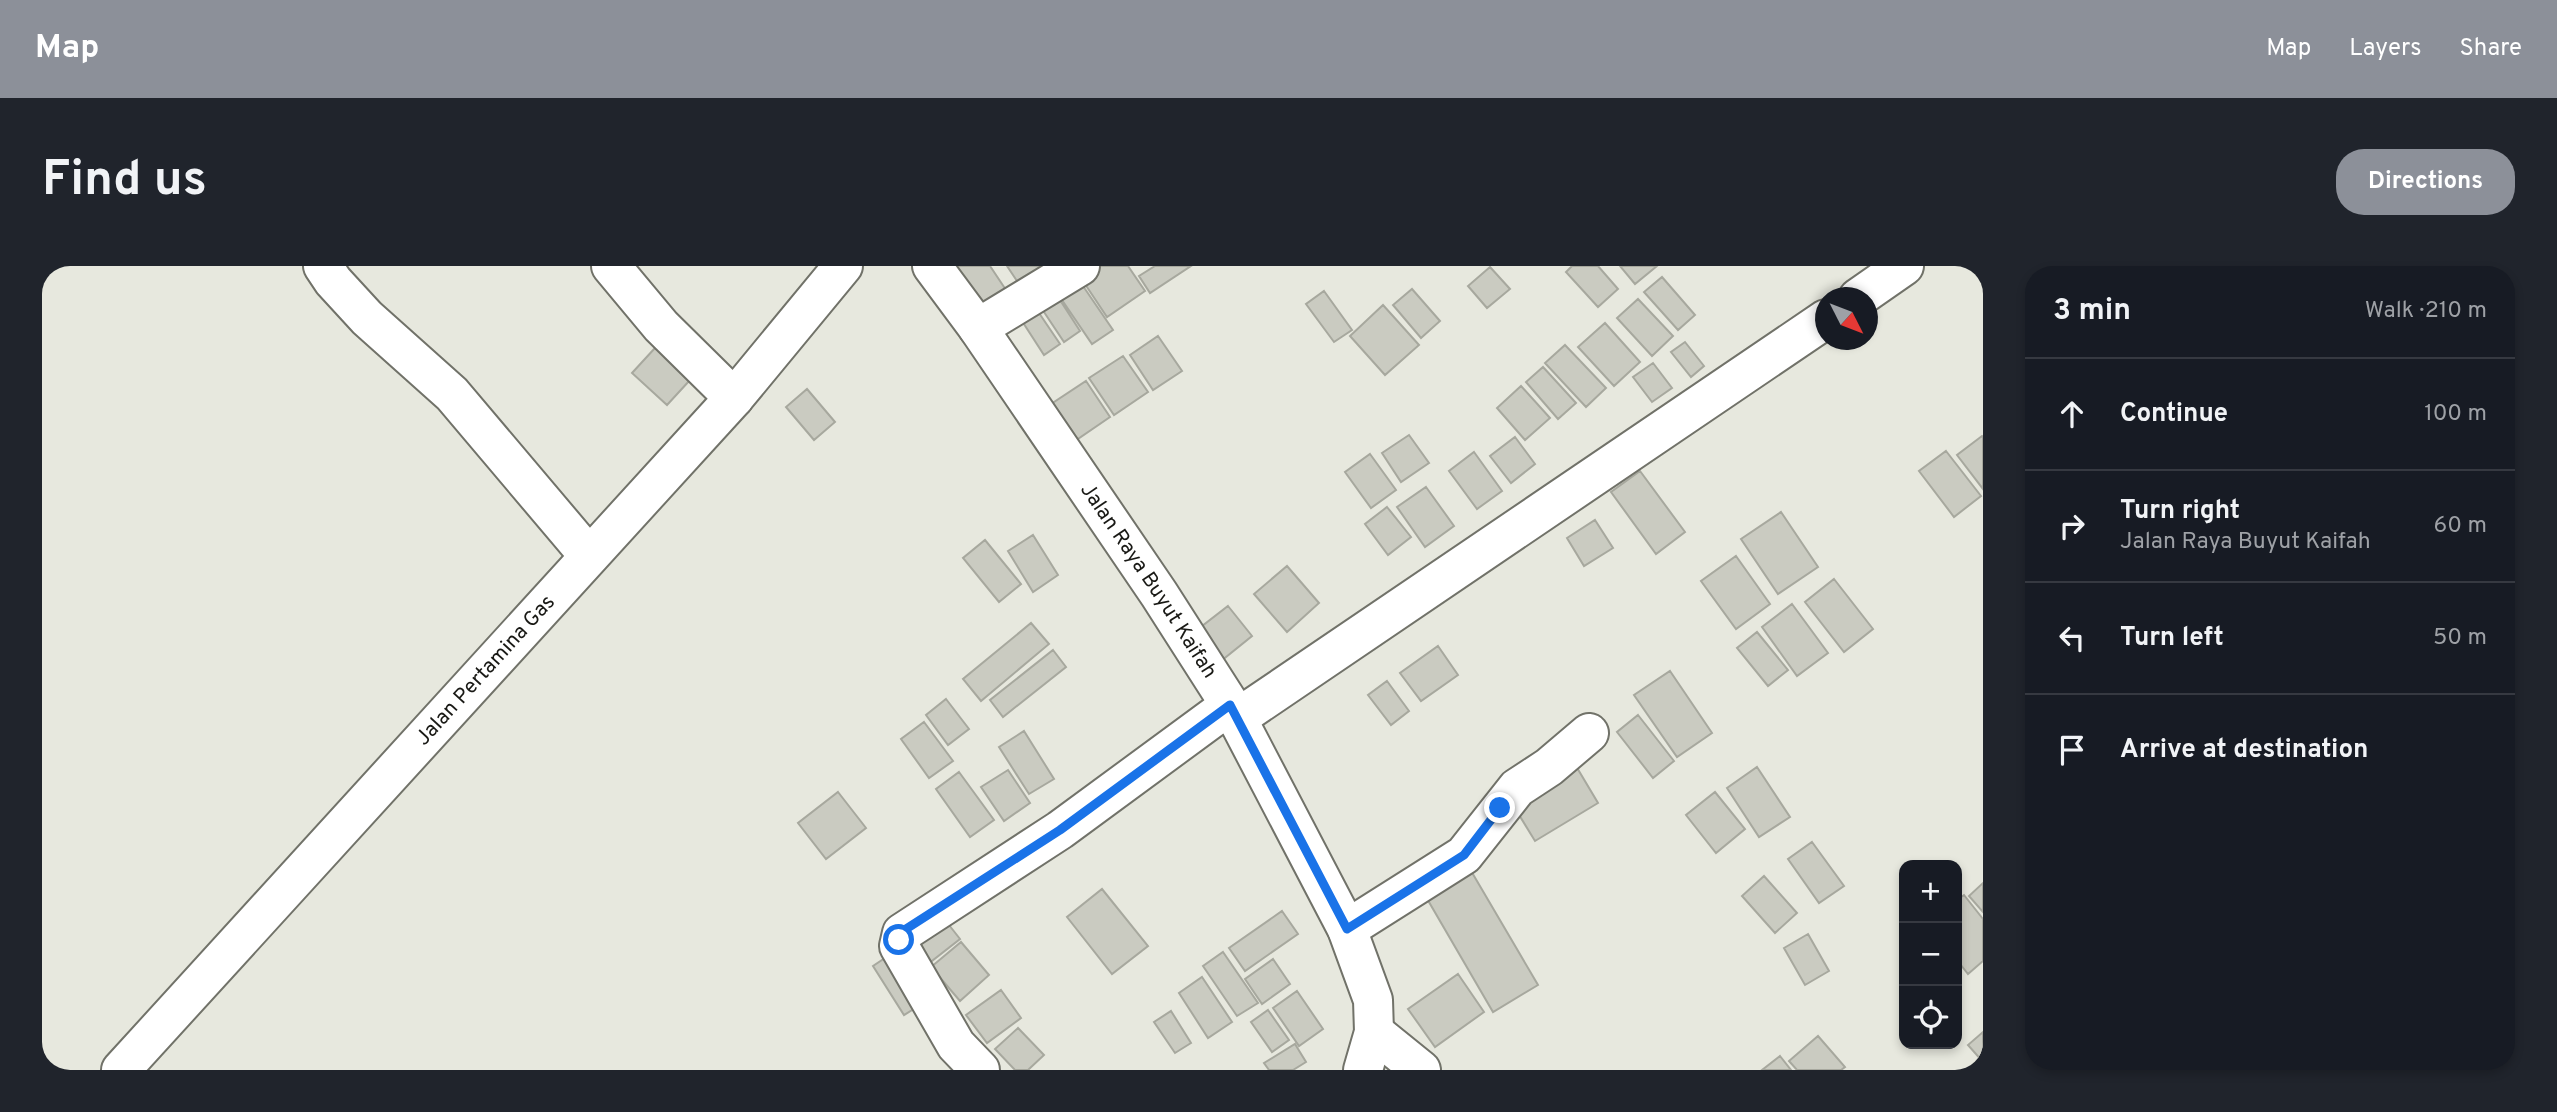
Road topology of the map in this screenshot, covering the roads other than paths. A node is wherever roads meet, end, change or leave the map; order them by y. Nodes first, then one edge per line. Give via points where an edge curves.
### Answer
1 (323, 266) edge
2 (611, 266) edge
3 (843, 266) edge
4 (932, 266) edge
5 (1080, 266) edge
6 (1904, 266) edge
7 (1873, 287) edge
8 (1815, 326) edge
9 (978, 328) junction
10 (734, 398) junction
11 (589, 556) junction
12 (1233, 712) junction
13 (1589, 733) dead end
14 (1347, 929) junction
15 (1374, 1032) junction
16 (121, 1070) edge
17 (980, 1070) edge
18 (1363, 1070) edge
19 (1421, 1070) edge

1 - 11 street via 367,318 452,394
2 - 10 street via 661,326
3 - 10 street, Jalan Pertamina Gas
4 - 9 street, Jalan Raya Buyut Kaifah
5 - 9 street
6 - 7 street
8 - 12 street
9 - 12 street, Jalan Raya Buyut Kaifah via 1159,594
10 - 11 street, Jalan Pertamina Gas
11 - 16 street, Jalan Pertamina Gas
12 - 14 street, Jalan Raya Buyut Kaifah
12 - 17 street via 902,933 899,946 956,1045
13 - 14 street via 1517,788 1464,855
14 - 15 street, Jalan Raya Buyut Kaifah via 1373,1000
15 - 18 street, Jalan Raya Buyut Kaifah
15 - 19 street

